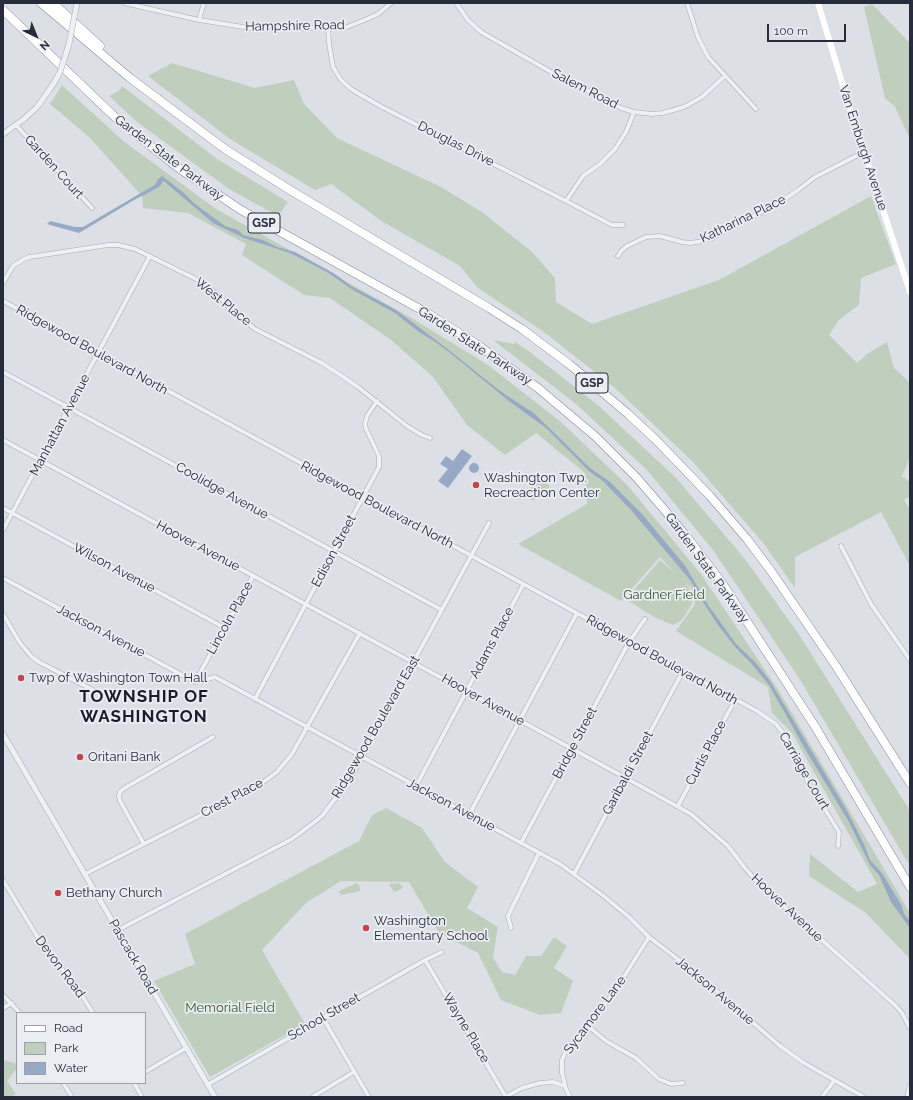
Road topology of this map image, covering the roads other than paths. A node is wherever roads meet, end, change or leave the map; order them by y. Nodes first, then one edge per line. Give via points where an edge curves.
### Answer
1 (41, 3) edge
2 (53, 3) edge
3 (77, 3) edge
4 (124, 3) edge
5 (204, 3) edge
6 (391, 3) edge
7 (456, 3) edge
8 (688, 3) edge
9 (818, 3) edge
10 (3, 10) edge
11 (199, 20) junction
12 (328, 27) junction
13 (725, 76) junction
14 (163, 103) junction
15 (756, 109) dead end
16 (634, 112) junction
17 (16, 125) junction
18 (3, 134) edge
19 (864, 152) junction
20 (566, 200) junction
21 (92, 208) dead end
22 (624, 225) dead end
23 (150, 256) junction
24 (618, 256) dead end
25 (3, 283) edge
26 (910, 292) edge
27 (3, 301) edge
28 (98, 354) junction
29 (3, 372) edge
30 (377, 401) junction
31 (69, 407) junction
32 (430, 438) dead end
33 (3, 440) edge
34 (40, 461) junction
35 (363, 497) junction
36 (3, 508) edge
37 (12, 513) junction
38 (489, 523) dead end
39 (3, 530) edge
40 (841, 546) dead end
41 (334, 552) junction
42 (471, 556) junction
43 (254, 576) junction
44 (3, 578) edge
45 (523, 585) junction
46 (306, 604) junction
47 (442, 610) junction
48 (3, 614) edge
49 (576, 614) junction
50 (645, 620) dead end
51 (225, 628) junction
52 (360, 633) junction
53 (629, 642) junction
54 (910, 660) edge
55 (413, 662) junction
56 (683, 671) junction
57 (195, 682) junction
58 (93, 690) dead end
59 (467, 691) junction
60 (255, 699) junction
61 (735, 700) junction
62 (751, 708) joint
63 (520, 720) junction
64 (307, 727) junction
65 (3, 734) edge
66 (213, 737) dead end
67 (572, 749) junction
68 (362, 757) junction
69 (626, 778) junction
70 (910, 783) edge
71 (416, 786) junction
72 (678, 806) junction
73 (469, 815) junction
74 (521, 843) junction
75 (144, 844) junction
76 (838, 846) dead end
77 (539, 853) junction
78 (85, 874) junction
79 (574, 874) junction
80 (3, 880) edge
81 (910, 888) edge
82 (511, 928) dead end
83 (118, 930) junction
84 (649, 937) junction
85 (442, 952) dead end
86 (425, 960) junction
87 (3, 995) edge
88 (12, 1003) junction
89 (3, 1008) edge
90 (19, 1012) edge
91 (92, 1012) edge
92 (323, 1018) junction
93 (588, 1026) junction
94 (910, 1028) edge
95 (186, 1048) junction
96 (146, 1071) edge
97 (354, 1072) junction
98 (834, 1081) junction
99 (683, 1083) dead end
100 (64, 1084) edge
101 (135, 1084) edge
102 (208, 1085) junction
103 (910, 1085) edge
104 (565, 1086) junction
105 (72, 1097) edge
106 (142, 1097) edge
107 (215, 1097) edge
108 (312, 1097) edge
109 (369, 1097) edge
110 (506, 1097) edge
111 (570, 1097) edge
112 (822, 1097) edge
113 (864, 1097) edge
114 (907, 1097) edge

1 - 14 highway, GSP
2 - 14 highway, GSP
3 - 17 street, bridge via 69,44 60,72 37,107
4 - 11 street, Hampshire Road
5 - 11 street
6 - 12 street, Hampshire Road via 378,14 357,24
7 - 16 street, Salem Road via 468,20 481,32 551,72 621,108
8 - 13 street via 703,48
9 - 19 main road, Van Emburgh Avenue
10 - 81 highway, Garden State Parkway / GSP via 107,111 177,167 252,217 426,312 475,342 538,388 596,437 637,478 722,583 816,728
11 - 12 street, Hampshire Road via 256,29
12 - 20 street, Douglas Drive via 333,67 341,80 351,89
13 - 15 street
13 - 16 street, Salem Road via 702,97 684,107 663,113
14 - 70 highway, GSP via 257,170 522,329 569,364 627,413 710,496 747,539 844,679
16 - 20 street via 626,132 615,149 583,176
17 - 18 street
17 - 21 street, Garden Court
19 - 24 street, Katharina Place via 814,177 782,201 704,241 690,243 668,237 646,237 627,246
19 - 26 main road, Van Emburgh Avenue
20 - 22 street, Douglas Drive via 612,225
23 - 25 street, West Place via 128,247 108,245 30,257 13,266
23 - 28 street, Manhattan Avenue
23 - 30 street, West Place via 200,281 255,329 320,362
27 - 28 street, Ridgewood Boulevard North
28 - 31 street, Manhattan Avenue
28 - 35 street, Ridgewood Boulevard North
29 - 31 street, Coolidge Avenue
30 - 32 street, West Place via 407,426
30 - 35 street, Edison Street via 365,424 380,461
31 - 34 street, Manhattan Avenue
31 - 41 street, Coolidge Avenue
33 - 34 street, Hoover Avenue
34 - 37 street, Manhattan Avenue
34 - 43 street, Hoover Avenue
35 - 41 street, Edison Street
35 - 42 street, Ridgewood Boulevard North
36 - 37 street, Wilson Avenue
37 - 39 street, Manhattan Avenue
37 - 51 street, Wilson Avenue
38 - 42 street, Ridgewood Boulevard East
40 - 54 street via 871,604
41 - 46 street, Edison Street
41 - 47 street, Coolidge Avenue
42 - 45 street, Ridgewood Boulevard North
42 - 47 street, Ridgewood Boulevard East
43 - 46 street, Hoover Avenue
43 - 51 street, Lincoln Place
44 - 57 street, Jackson Avenue
45 - 49 street, Ridgewood Boulevard North
45 - 59 street, Adams Place
46 - 52 street, Hoover Avenue
46 - 60 street, Edison Street
47 - 55 street, Ridgewood Boulevard East
48 - 58 street via 20,643 32,657
49 - 53 street, Ridgewood Boulevard North
49 - 63 street
50 - 53 street, Bridge Street
51 - 57 street, Lincoln Place
52 - 55 street, Hoover Avenue
52 - 64 street, Crest Place
53 - 56 street, Ridgewood Boulevard North
53 - 67 street, Bridge Street
55 - 59 street, Hoover Avenue
55 - 68 street, Ridgewood Boulevard East
56 - 61 street, Ridgewood Boulevard North
56 - 69 street, Garibaldi Street
57 - 60 street, Jackson Avenue via 215,677
59 - 63 street, Hoover Avenue
59 - 71 street, Adams Place
60 - 64 street, Jackson Avenue
61 - 62 street, Ridgewood Boulevard North
61 - 72 street, Curtis Place
62 - 76 street, Carriage Court via 776,724 783,732 795,761 840,832
63 - 67 street, Hoover Avenue
63 - 73 street
64 - 68 street, Jackson Avenue
64 - 75 street, Crest Place via 292,754 268,779
65 - 78 street, Pascack Road
66 - 75 street via 120,792 120,801
67 - 69 street, Hoover Avenue
67 - 74 street, Bridge Street
68 - 71 street, Jackson Avenue
68 - 83 street, Ridgewood Boulevard East via 330,806 302,832
69 - 72 street, Hoover Avenue
69 - 79 street, Garibaldi Street
71 - 73 street, Jackson Avenue
72 - 94 street, Hoover Avenue via 728,846 759,884 896,1006
73 - 74 street, Jackson Avenue
74 - 77 street, Jackson Avenue
75 - 78 street, Crest Place
77 - 79 street, Jackson Avenue
77 - 82 street via 508,916
78 - 83 street, Pascack Road
79 - 84 street, Jackson Avenue via 629,917
80 - 91 street, Devon Road via 46,951 74,983
83 - 95 street, Pascack Road
84 - 93 street, Sycamore Lane via 615,991
84 - 98 street, Jackson Avenue via 698,974 780,1046 804,1064
85 - 86 street, School Street
86 - 92 street, School Street
86 - 110 street, Wayne Place
87 - 88 street
88 - 89 street
88 - 90 street
92 - 97 street
92 - 102 street, School Street
93 - 99 street via 606,1041 636,1058 659,1079 671,1084
93 - 104 street, Sycamore Lane via 565,1053 562,1067
95 - 96 street
95 - 102 street, Pascack Road
97 - 108 street
97 - 109 street
98 - 112 street
98 - 113 street, Jackson Avenue
100 - 105 street
101 - 106 street
102 - 107 street, Pascack Road
103 - 114 street
104 - 110 street via 553,1082 540,1083 522,1088
104 - 111 street, Sycamore Lane

